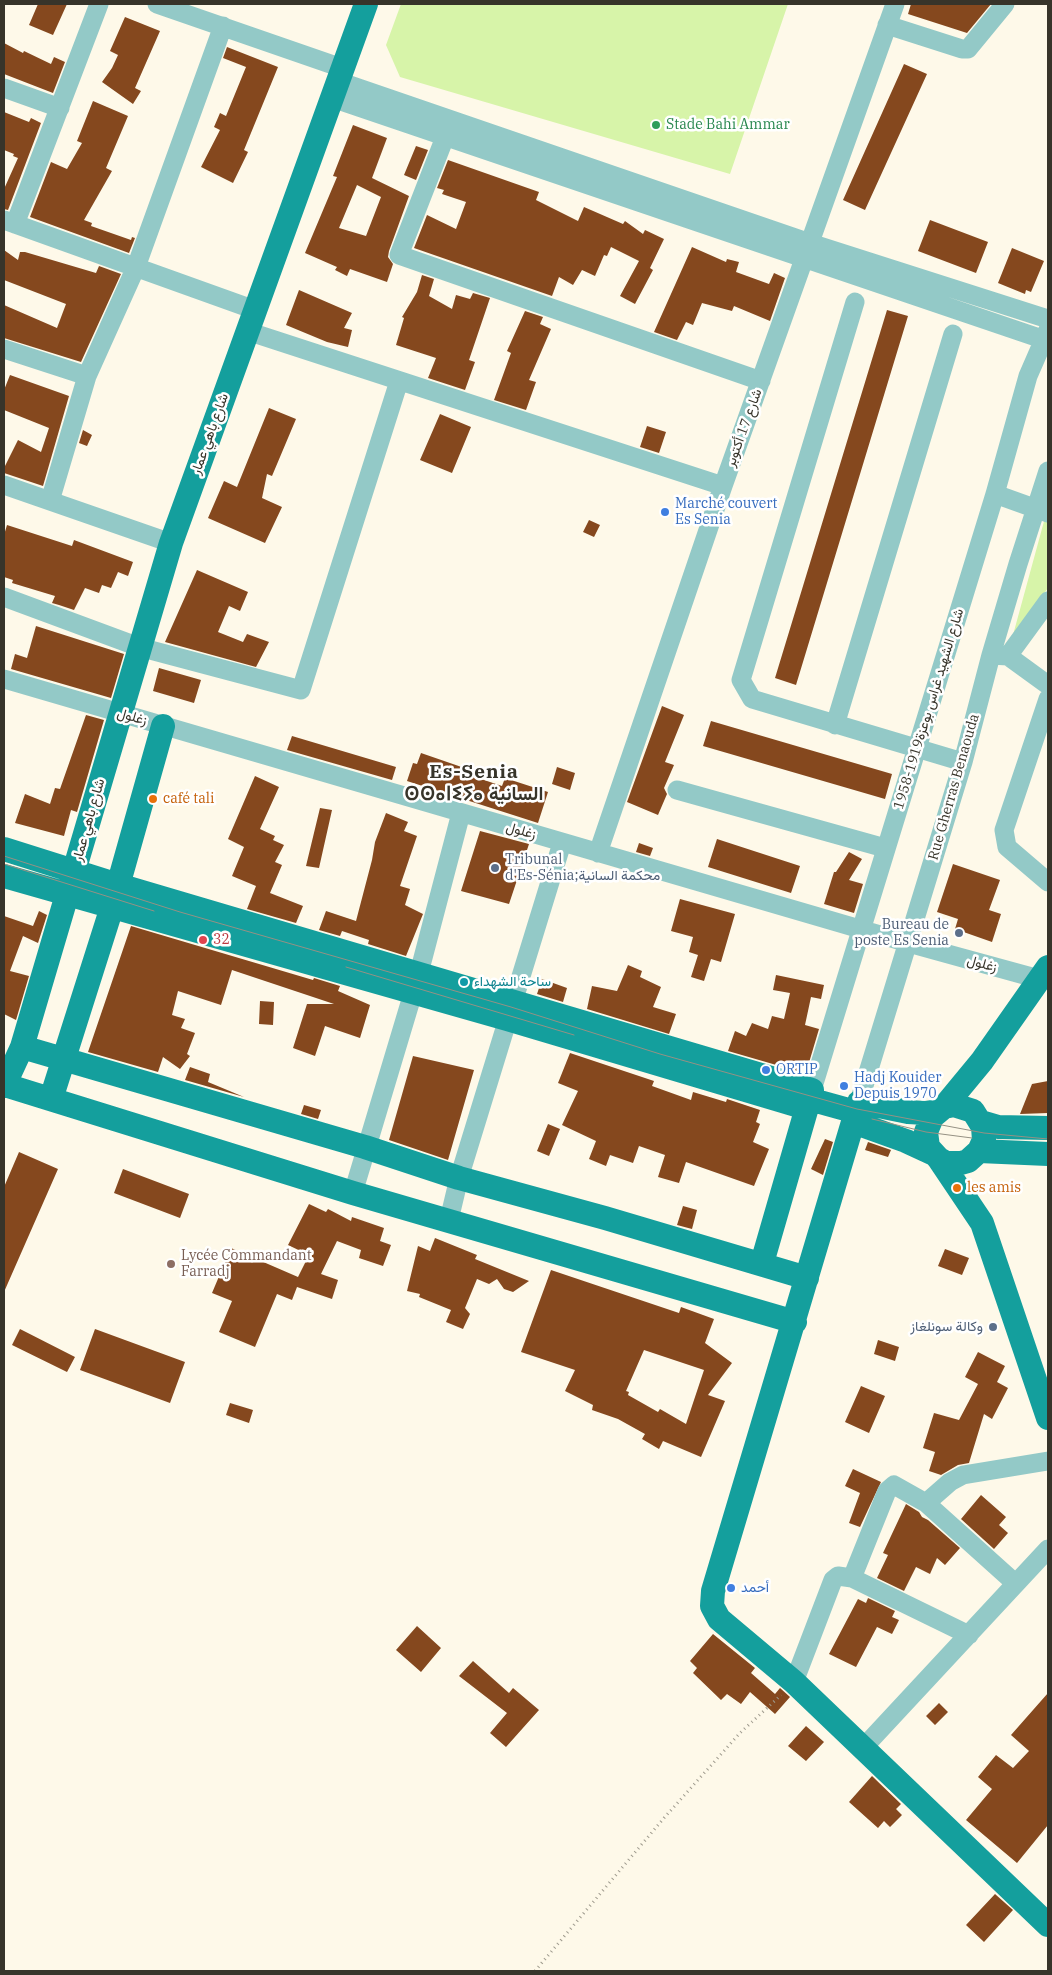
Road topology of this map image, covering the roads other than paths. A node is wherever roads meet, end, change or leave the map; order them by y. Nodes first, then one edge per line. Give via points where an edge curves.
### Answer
1 (100, 4) edge
2 (157, 4) edge
3 (366, 4) edge
4 (895, 4) edge
5 (1005, 4) edge
6 (887, 25) junction
7 (223, 26) junction
8 (337, 82) junction
9 (4, 88) edge
10 (60, 108) junction
11 (445, 137) junction
12 (9, 222) edge
13 (808, 251) junction
14 (136, 267) junction
15 (969, 293) junction
16 (855, 302) dead end
17 (963, 312) junction
18 (1048, 319) edge
19 (251, 321) junction
20 (953, 334) dead end
21 (1047, 337) edge
22 (4, 349) edge
23 (87, 376) junction
24 (399, 381) junction
25 (761, 381) junction
26 (1048, 471) edge
27 (4, 484) edge
28 (723, 486) junction
29 (995, 494) junction
30 (50, 500) junction
31 (1042, 511) edge
32 (171, 543) junction
33 (4, 598) edge
34 (1048, 602) edge
35 (139, 647) junction
36 (999, 656) junction
37 (4, 679) edge
38 (1048, 685) edge
39 (1048, 699) edge
40 (119, 714) junction
41 (835, 725) junction
42 (163, 726) junction
43 (916, 750) junction
44 (963, 762) junction
45 (677, 790) dead end
46 (461, 813) junction
47 (562, 843) junction
48 (885, 848) junction
49 (4, 849) edge
50 (598, 853) junction
51 (75, 870) junction
52 (4, 876) edge
53 (1048, 882) edge
54 (69, 895) junction
55 (115, 896) junction
56 (861, 930) junction
57 (908, 943) junction
58 (1044, 973) edge
59 (416, 983) junction
60 (510, 1010) junction
61 (22, 1046) junction
62 (63, 1059) junction
63 (982, 1061) junction
64 (4, 1086) edge
65 (51, 1099) junction
66 (809, 1099) junction
67 (941, 1109) junction
68 (856, 1112) junction
69 (977, 1116) junction
70 (1048, 1128) edge
71 (365, 1147) junction
72 (1048, 1154) edge
73 (935, 1156) junction
74 (974, 1156) junction
75 (459, 1178) junction
76 (353, 1193) junction
77 (449, 1220) junction
78 (982, 1224) junction
79 (762, 1264) junction
80 (807, 1278) junction
81 (795, 1322) junction
82 (1048, 1418) edge
83 (1048, 1461) edge
84 (926, 1503) junction
85 (1048, 1549) edge
86 (852, 1578) junction
87 (1015, 1583) junction
88 (969, 1635) junction
89 (794, 1682) junction
90 (863, 1748) junction
91 (1048, 1925) edge

1 - 10 street
2 - 7 street
3 - 8 main road, شارع باهي عمار
4 - 6 street, شارع 17 أكتوبر
5 - 6 street via 968,49
6 - 13 street, شارع 17 أكتوبر
7 - 8 street
7 - 14 street
8 - 11 street
8 - 13 street
8 - 19 main road, شارع باهي عمار
9 - 10 street
10 - 12 street
11 - 13 street
11 - 25 street via 399,255
12 - 14 street
13 - 15 street
13 - 17 street
13 - 25 street, شارع 17 أكتوبر
14 - 19 street
14 - 23 street
15 - 17 street
15 - 18 street
16 - 41 street via 740,680 752,699
17 - 21 street
19 - 24 street
19 - 32 main road, شارع باهي عمار
20 - 41 street
21 - 29 street, شارع الشهيد غراس بوعزة1919-1958 via 1028,376
22 - 23 street
23 - 30 street
24 - 28 street
24 - 35 street via 301,690
25 - 28 street, شارع 17 أكتوبر
26 - 31 street, Rue Gherras Benaouda
27 - 30 street
28 - 50 street, شارع 17 أكتوبر
29 - 31 street
29 - 43 street, شارع الشهيد غراس بوعزة1919-1958
30 - 32 street
31 - 36 street, Rue Gherras Benaouda
32 - 35 main road, شارع باهي عمار
33 - 35 street
34 - 36 street
35 - 40 main road, شارع باهي عمار
36 - 38 street
36 - 44 street, Rue Gherras Benaouda
37 - 40 street, زغلول
39 - 53 street via 1004,830 1007,846
40 - 42 street, زغلول
40 - 51 main road, شارع باهي عمار
41 - 43 street
42 - 46 street, زغلول
42 - 55 main road
43 - 44 street
43 - 48 street, شارع الشهيد غراس بوعزة1919-1958
44 - 57 street, Rue Gherras Benaouda
45 - 48 street
46 - 47 street, زغلول
46 - 59 street
47 - 50 street, زغلول
47 - 60 street
48 - 56 street, شارع الشهيد غراس بوعزة1919-1958
49 - 51 main road
50 - 56 street, زغلول
51 - 54 main road, شارع باهي عمار
51 - 55 main road
52 - 54 main road
54 - 55 main road
54 - 61 main road, شارع باهي عمار
55 - 59 main road
55 - 62 main road
56 - 57 street, زغلول
56 - 66 street, شارع الشهيد غراس بوعزة1919-1958
57 - 58 street, زغلول
57 - 68 street, Rue Gherras Benaouda
58 - 63 main road
59 - 60 main road
59 - 71 street
60 - 66 main road
60 - 75 street
61 - 62 main road
61 - 64 main road, شارع باهي عمار
62 - 65 main road
62 - 71 main road
63 - 67 main road
63 - 69 main road via 977,1077
64 - 65 main road
65 - 76 main road
66 - 68 main road
66 - 79 main road
67 - 68 main road via 925,1113
67 - 69 main road via 954,1105
67 - 73 main road via 928,1124 926,1132 928,1147
68 - 73 main road
68 - 80 main road
69 - 70 main road via 998,1127
69 - 74 main road via 984,1133
71 - 75 main road
71 - 76 street
72 - 74 main road
73 - 74 main road via 953,1164
73 - 78 main road via 960,1187
74 - 78 main road via 974,1181
75 - 77 street
75 - 79 main road
76 - 77 main road
77 - 81 main road
78 - 82 main road
79 - 80 main road
80 - 81 main road
81 - 89 main road via 711,1600 719,1619
83 - 84 street via 963,1475
84 - 86 street via 894,1485 890,1487
84 - 87 street
85 - 87 street
86 - 88 street
86 - 89 street via 838,1576 833,1580
87 - 88 street
88 - 90 street
89 - 90 main road
90 - 91 main road

